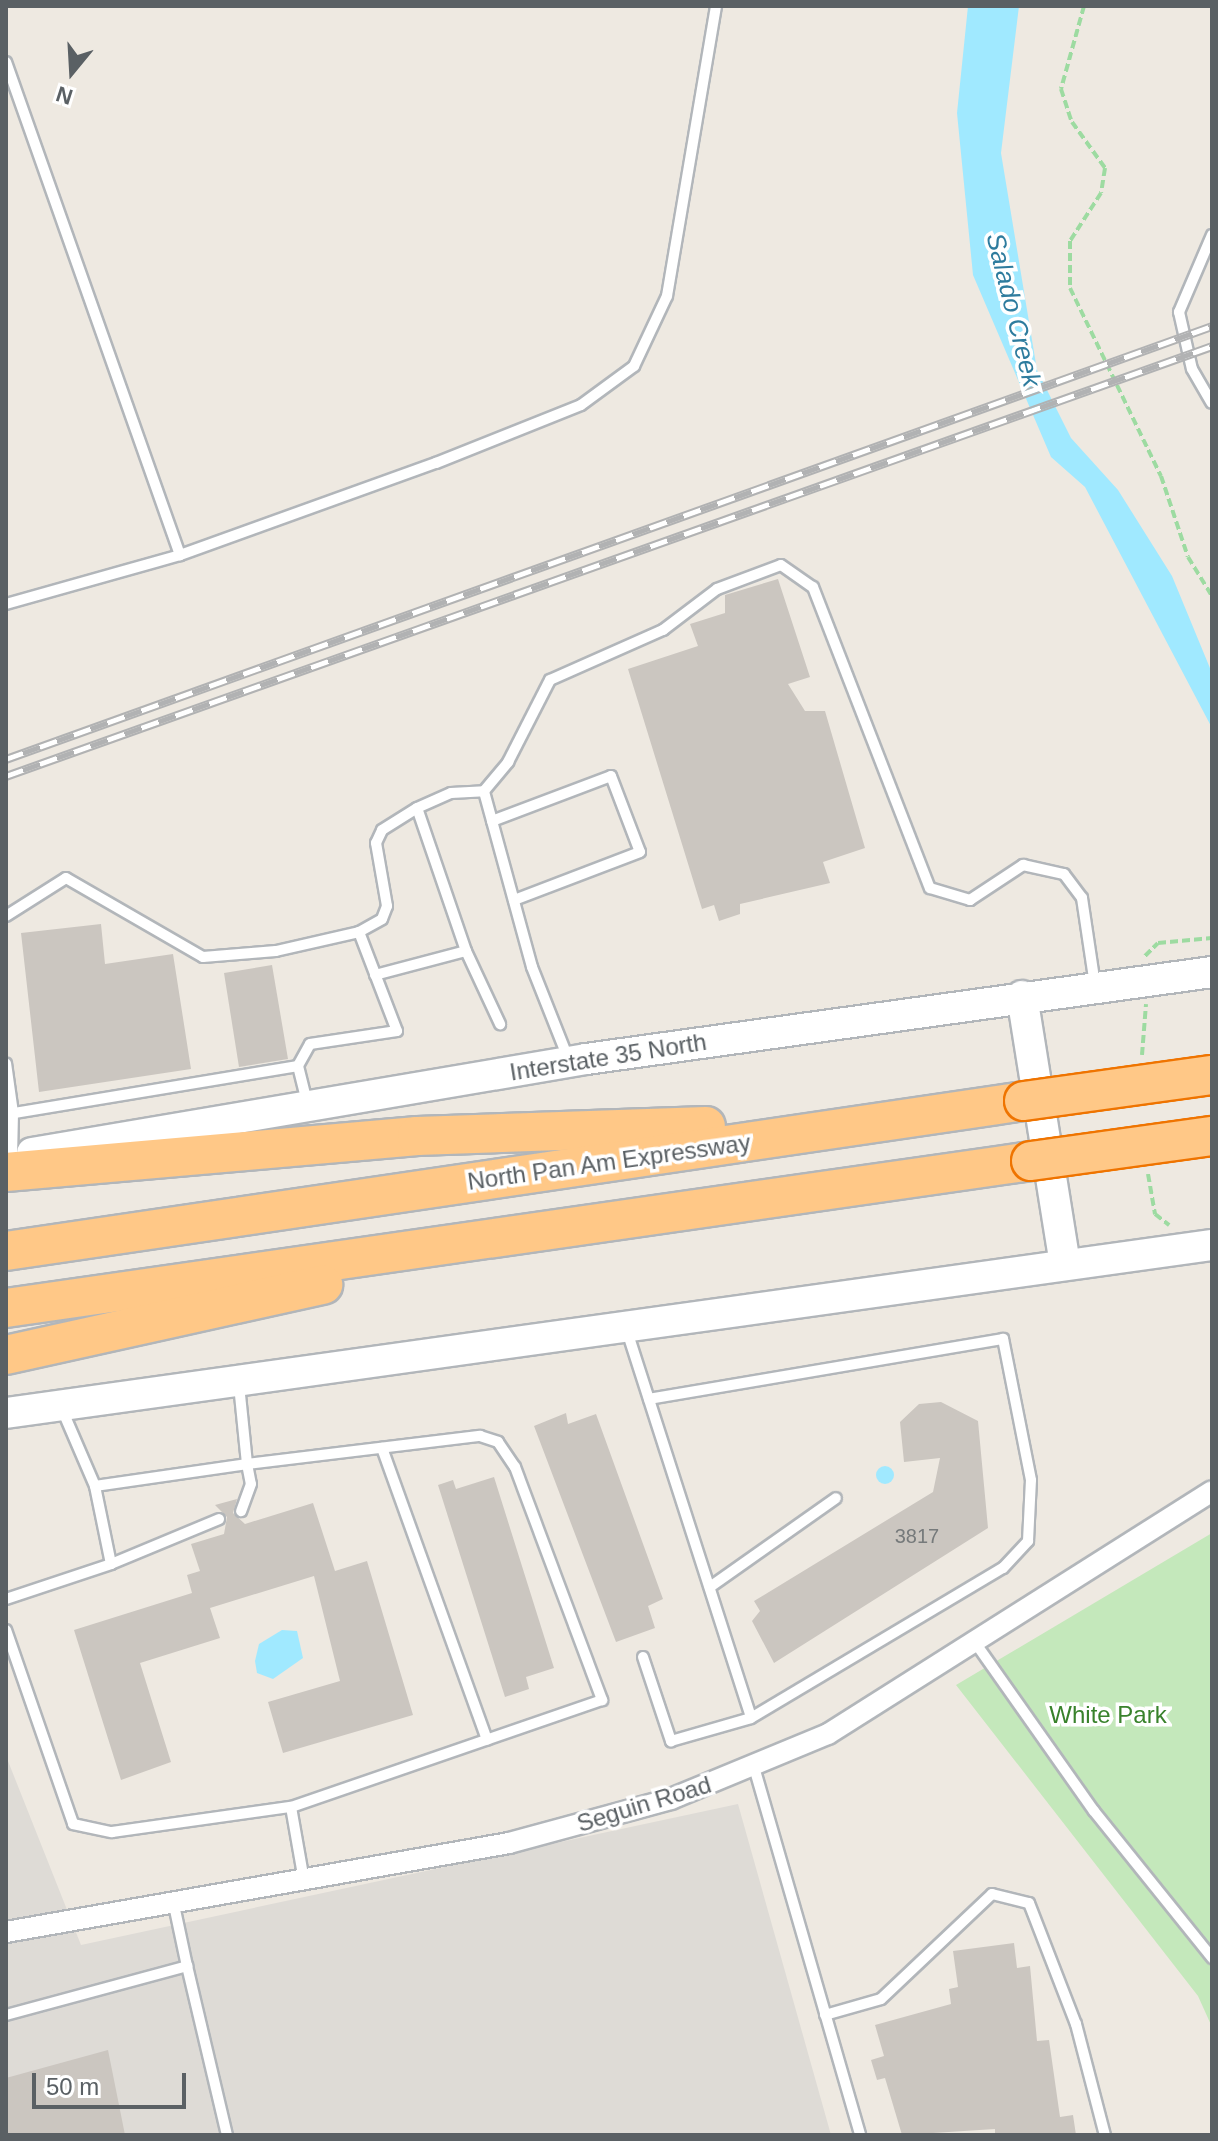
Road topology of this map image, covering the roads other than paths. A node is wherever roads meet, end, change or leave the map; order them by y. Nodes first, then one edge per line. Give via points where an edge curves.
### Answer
1 (716, 6) edge
2 (6, 62) edge
3 (1212, 235) edge
4 (1212, 403) edge
5 (180, 555) junction
6 (6, 604) edge
7 (484, 791) junction
8 (417, 808) junction
9 (492, 821) junction
10 (514, 900) junction
11 (6, 916) edge
12 (359, 932) junction
13 (466, 951) junction
14 (1212, 972) edge
15 (375, 975) junction
16 (1095, 987) junction
17 (1022, 996) junction
18 (500, 1024) dead end
19 (569, 1062) junction
20 (6, 1063) edge
21 (298, 1066) junction
22 (1212, 1075) edge
23 (308, 1110) junction
24 (13, 1113) junction
25 (908, 1118) junction
26 (1212, 1136) edge
27 (8, 1162) edge
28 (441, 1245) junction
29 (1212, 1245) edge
30 (6, 1251) edge
31 (1065, 1264) junction
32 (6, 1308) edge
33 (625, 1324) junction
34 (6, 1355) edge
35 (238, 1379) junction
36 (649, 1399) junction
37 (60, 1405) junction
38 (6, 1413) edge
39 (382, 1448) junction
40 (247, 1464) junction
41 (95, 1486) junction
42 (1212, 1491) edge
43 (836, 1498) dead end
44 (241, 1511) dead end
45 (219, 1519) dead end
46 (111, 1564) junction
47 (710, 1587) junction
48 (6, 1599) edge
49 (6, 1630) edge
50 (973, 1639) junction
51 (643, 1657) dead end
52 (751, 1718) junction
53 (487, 1740) junction
54 (754, 1767) junction
55 (291, 1807) junction
56 (304, 1881) junction
57 (174, 1905) junction
58 (6, 1932) edge
59 (1212, 1958) edge
60 (187, 1966) junction
61 (6, 2015) edge
62 (825, 2015) junction
63 (227, 2135) edge
64 (860, 2135) edge
65 (1105, 2135) edge

1 - 5 lane via 667,296 634,366 581,405
2 - 5 lane
3 - 4 lane via 1179,312 1192,369
5 - 6 lane
7 - 8 lane via 451,793
7 - 9 lane
7 - 16 lane via 550,680 663,630 717,589 769,567 791,568 813,587 930,888 955,901 970,900 1023,865 1064,874 1082,898
8 - 12 lane via 382,830 376,843 387,906 382,919
8 - 13 lane
9 - 10 lane
9 - 10 lane via 611,776 640,852
10 - 19 lane
11 - 12 lane via 66,878 203,957
12 - 15 lane
13 - 15 lane
13 - 18 lane
14 - 16 main road, Interstate 35 North
15 - 21 lane via 397,1031 310,1044
16 - 17 main road, Interstate 35 North
17 - 19 main road, Interstate 35 North
17 - 31 main road
19 - 23 main road, Interstate 35 North
20 - 24 lane
21 - 23 lane
21 - 24 lane
22 - 25 highway, North Pan Am Expressway, bridge
23 - 27 main road, Interstate 35 North
24 - 27 lane
25 - 27 highway via 417,1136
25 - 30 highway, North Pan Am Expressway
26 - 28 highway, bridge
28 - 32 highway
28 - 34 highway via 323,1285
29 - 31 main road
31 - 33 main road
33 - 35 main road
33 - 36 lane
35 - 37 main road
35 - 40 lane
36 - 47 lane
36 - 52 lane via 1003,1339 1015,1374 1031,1480 1028,1541 1003,1568
37 - 38 main road
37 - 41 lane
39 - 40 lane
39 - 53 lane
39 - 53 lane via 480,1436 498,1442 515,1467 602,1700
40 - 41 lane
40 - 44 lane via 251,1484
41 - 46 lane
42 - 50 street, Seguin Road
43 - 47 lane
45 - 46 lane
46 - 48 lane
47 - 52 lane
49 - 55 lane via 73,1824 112,1832
50 - 54 street, Seguin Road via 828,1734
50 - 59 lane via 1094,1811
51 - 52 lane via 671,1741
53 - 55 lane
54 - 56 street, Seguin Road via 671,1799 509,1843
54 - 62 lane
55 - 56 lane
56 - 57 street, Seguin Road
57 - 58 street, Seguin Road
57 - 60 lane
60 - 61 lane
60 - 63 lane
62 - 64 lane
62 - 65 lane via 881,1999 992,1894 1029,1903 1076,2024

